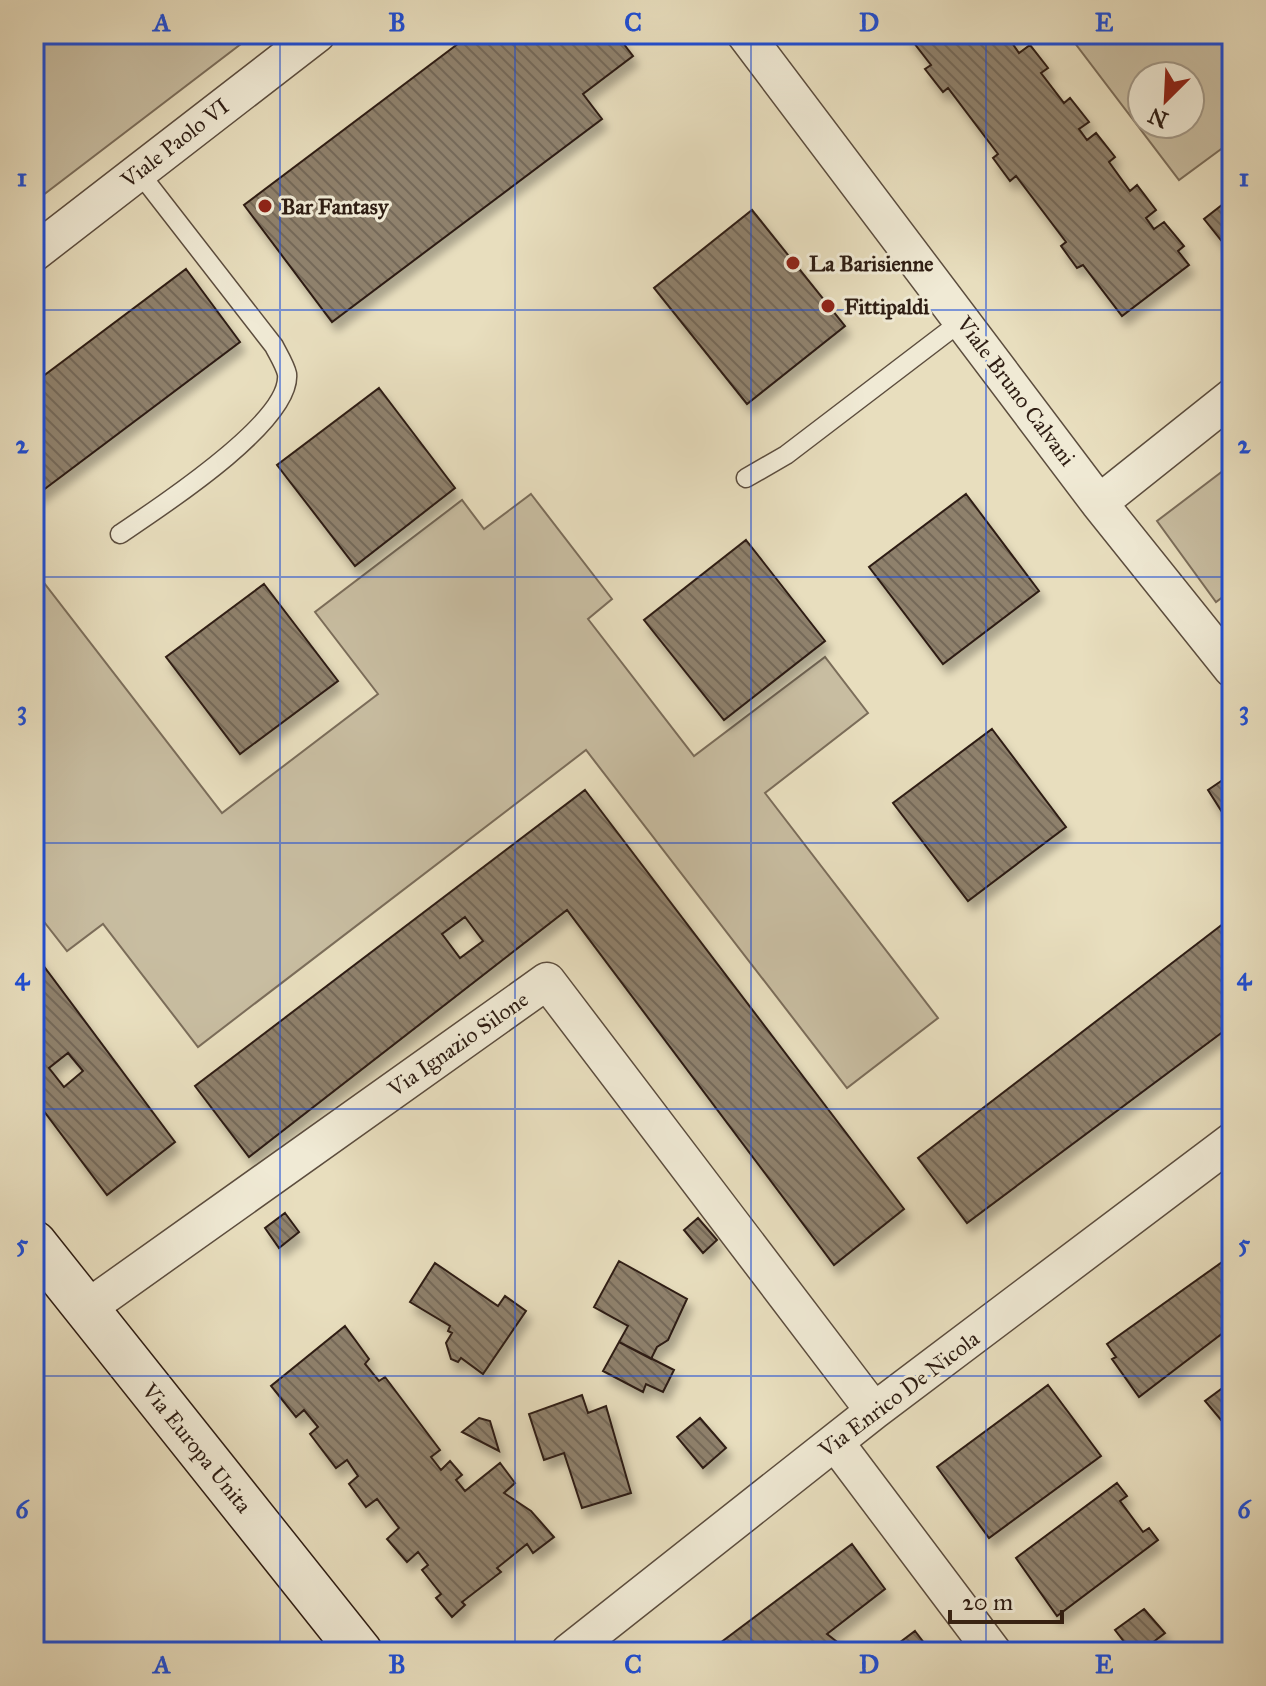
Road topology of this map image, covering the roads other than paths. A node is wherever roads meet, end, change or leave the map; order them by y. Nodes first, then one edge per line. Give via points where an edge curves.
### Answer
1 (317, 34) edge
2 (745, 34) edge
3 (138, 171) junction
4 (34, 253) edge
5 (963, 320) junction
6 (1232, 397) edge
7 (746, 478) dead end
8 (1099, 503) junction
9 (120, 534) dead end
10 (1232, 669) edge
11 (1225, 1158) edge
12 (34, 1243) edge
13 (86, 1309) junction
14 (874, 1411) junction
15 (835, 1442) junction
16 (360, 1652) edge
17 (569, 1652) edge
18 (993, 1652) edge

1 - 3 street, Viale Paolo VI
2 - 5 street, Viale Bruno Calvani
3 - 4 street, Viale Paolo VI
3 - 9 lane via 274,346 287,374 283,396 263,425
5 - 7 lane via 786,455
5 - 8 street, Viale Bruno Calvani
6 - 8 street
8 - 10 street, Viale Bruno Calvani
11 - 14 street, Via Enrico De Nicola
12 - 13 street, Via Europa Unita
13 - 14 street, Via Ignazio Silone via 547,981
13 - 16 street, Via Europa Unita
14 - 15 street, Via Enrico De Nicola
15 - 17 street, Via Enrico De Nicola
15 - 18 street

